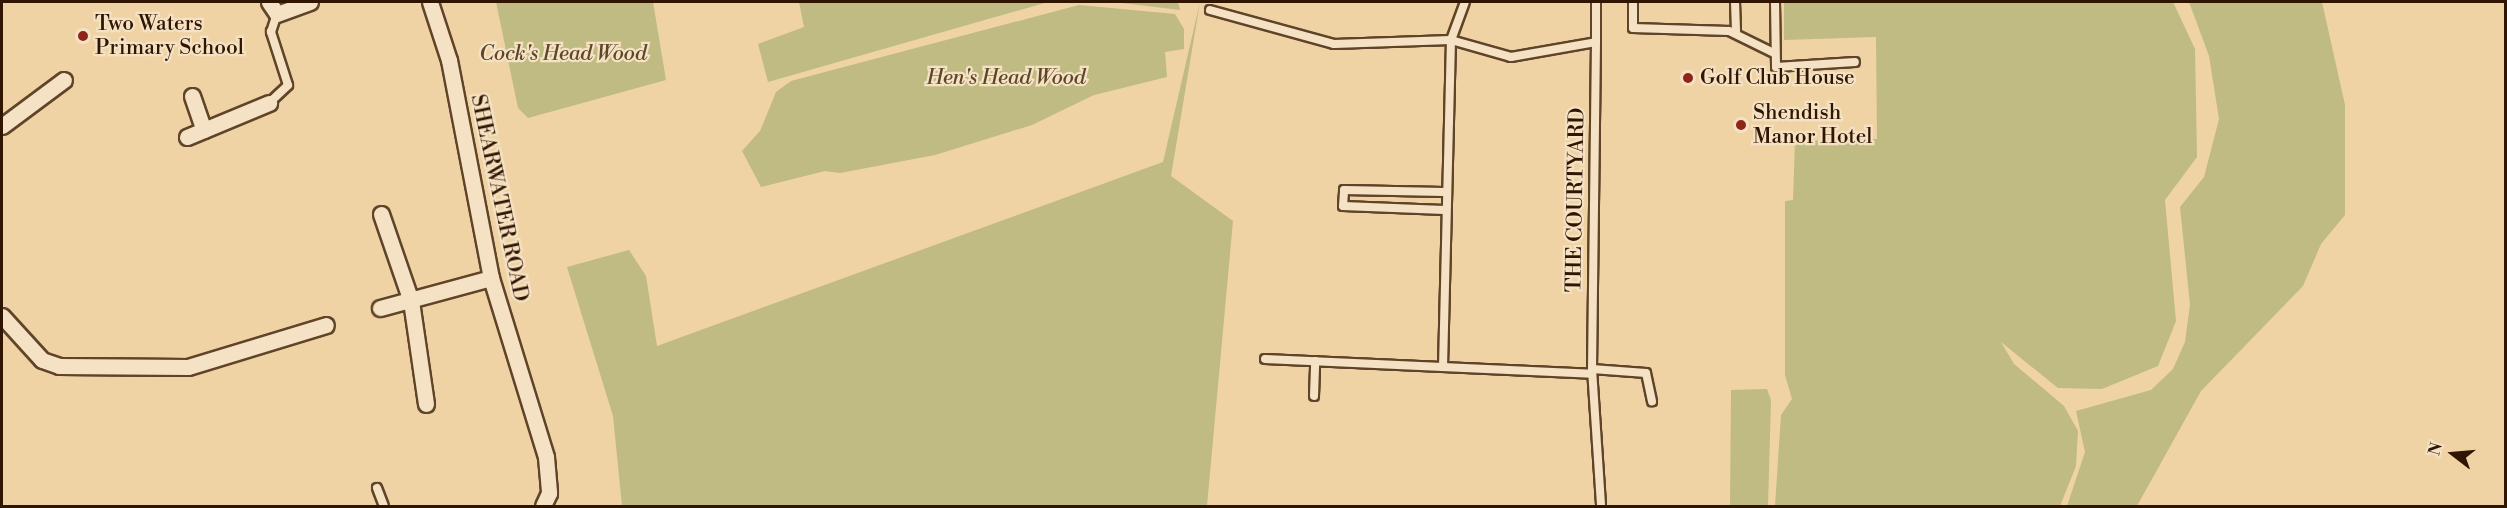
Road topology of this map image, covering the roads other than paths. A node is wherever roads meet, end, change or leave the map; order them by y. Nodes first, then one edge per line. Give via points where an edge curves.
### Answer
1 (310, 2) edge
2 (430, 2) edge
3 (1465, 2) edge
4 (1596, 2) edge
5 (1633, 2) edge
6 (1735, 2) edge
7 (1775, 2) edge
8 (273, 8) edge
9 (1210, 10) dead end
10 (1736, 33) junction
11 (1451, 40) junction
12 (1596, 42) junction
13 (1774, 53) junction
14 (1855, 62) dead end
15 (64, 80) dead end
16 (192, 96) dead end
17 (269, 103) joint
18 (2, 126) edge
19 (204, 130) junction
20 (187, 137) dead end
21 (1444, 192) junction
22 (1444, 210) junction
23 (381, 214) dead end
24 (491, 278) junction
25 (411, 301) junction
26 (380, 308) dead end
27 (2, 316) edge
28 (326, 325) dead end
29 (1265, 359) dead end
30 (1315, 361) junction
31 (1443, 367) junction
32 (1592, 371) junction
33 (1314, 396) dead end
34 (1652, 401) dead end
35 (426, 404) dead end
36 (377, 488) dead end
37 (384, 507) edge
38 (543, 507) edge
39 (1601, 507) edge

1 - 8 street
2 - 24 street, SHEARWATER ROAD via 449,60
3 - 11 lane
4 - 12 lane, THE COURTYARD
5 - 10 lane via 1633,28 1701,27
6 - 10 lane
7 - 13 lane
8 - 17 lane via 271,32 288,85
9 - 11 lane via 1334,44
10 - 13 lane
11 - 12 lane via 1511,57
11 - 21 lane
12 - 32 lane, THE COURTYARD
13 - 14 lane via 1776,67
15 - 18 street
16 - 19 street
17 - 19 street
19 - 20 street
21 - 22 lane
21 - 22 lane via 1344,190 1343,206
22 - 31 lane
23 - 25 street
24 - 25 street
24 - 38 street, SHEARWATER ROAD via 546,458 549,493
25 - 26 street
25 - 35 street
27 - 28 street via 42,360 59,366 188,367
29 - 30 lane
30 - 31 lane
30 - 33 lane
31 - 32 lane
32 - 34 lane via 1646,373
32 - 39 lane, THE COURTYARD
36 - 37 lane

